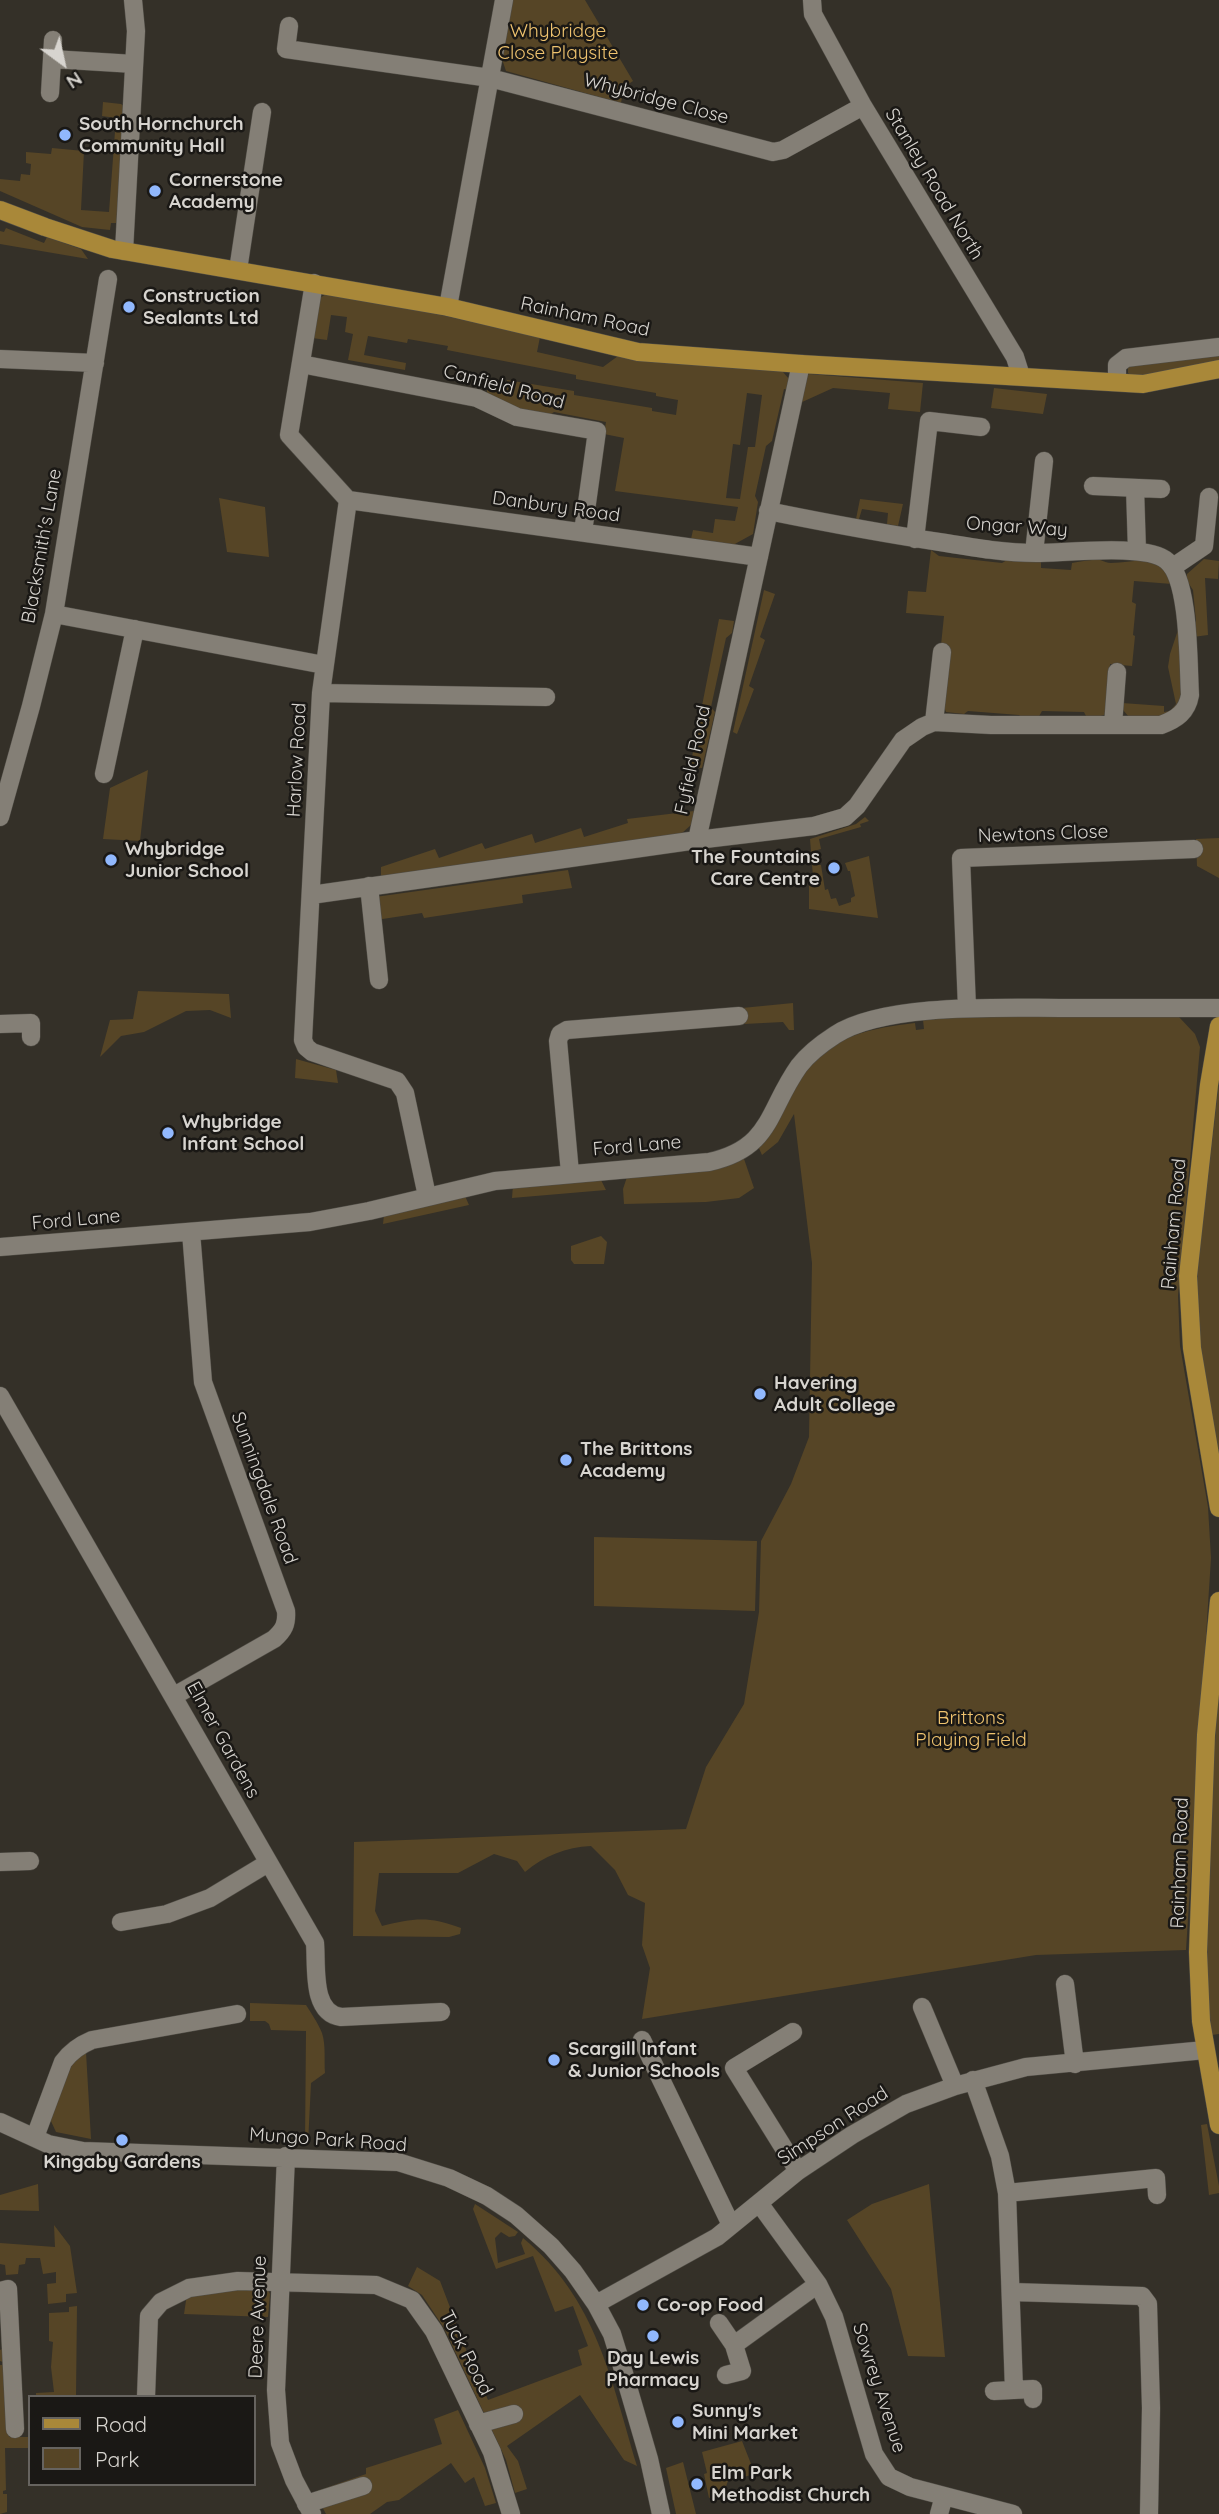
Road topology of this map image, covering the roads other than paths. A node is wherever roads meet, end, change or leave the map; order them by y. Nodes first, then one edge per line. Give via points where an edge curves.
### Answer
1 (133, 0) edge
2 (504, 0) edge
3 (812, 7) edge
4 (289, 26) dead end
5 (53, 40) dead end
6 (52, 58) junction
7 (134, 64) junction
8 (490, 78) junction
9 (50, 93) dead end
10 (863, 106) junction
11 (262, 112) dead end
12 (0, 210) edge
13 (124, 251) junction
14 (238, 270) junction
15 (108, 279) dead end
16 (314, 283) junction
17 (448, 307) junction
18 (1219, 347) edge
19 (0, 359) edge
20 (95, 363) junction
21 (301, 364) junction
22 (800, 364) junction
23 (1219, 369) edge
24 (1021, 376) junction
25 (1172, 379) junction
26 (1117, 382) junction
27 (1219, 383) edge
28 (981, 427) dead end
29 (1044, 461) dead end
30 (1093, 486) dead end
31 (1135, 488) junction
32 (1161, 489) dead end
33 (1209, 497) dead end
34 (348, 500) junction
35 (768, 511) junction
36 (583, 532) junction
37 (915, 539) junction
38 (1137, 551) junction
39 (1034, 553) junction
40 (759, 557) junction
41 (1173, 568) junction
42 (54, 614) junction
43 (135, 629) junction
44 (942, 652) dead end
45 (324, 665) junction
46 (1117, 672) dead end
47 (321, 693) junction
48 (545, 697) dead end
49 (934, 722) junction
50 (1113, 724) junction
51 (104, 774) dead end
52 (0, 817) edge
53 (697, 840) junction
54 (1194, 849) dead end
55 (369, 886) junction
56 (311, 895) junction
57 (379, 980) dead end
58 (967, 1008) junction
59 (1219, 1008) edge
60 (739, 1016) dead end
61 (0, 1024) edge
62 (1219, 1026) edge
63 (31, 1037) dead end
64 (570, 1173) junction
65 (427, 1196) junction
66 (191, 1232) junction
67 (0, 1247) edge
68 (0, 1396) edge
69 (1219, 1508) edge
70 (1219, 1601) edge
71 (174, 1696) junction
72 (30, 1861) dead end
73 (0, 1862) edge
74 (268, 1863) junction
75 (121, 1922) dead end
76 (1065, 1984) dead end
77 (922, 2007) dead end
78 (441, 2012) dead end
79 (237, 2014) dead end
80 (793, 2032) dead end
81 (642, 2040) dead end
82 (1205, 2050) junction
83 (1074, 2064) junction
84 (973, 2080) junction
85 (955, 2086) junction
86 (0, 2122) edge
87 (1219, 2125) edge
88 (35, 2137) junction
89 (286, 2156) junction
90 (798, 2171) junction
91 (1007, 2193) junction
92 (1157, 2195) dead end
93 (759, 2203) junction
94 (731, 2225) junction
95 (280, 2282) junction
96 (818, 2284) junction
97 (4, 2290) edge
98 (1012, 2292) junction
99 (596, 2304) junction
100 (719, 2323) dead end
101 (734, 2345) junction
102 (726, 2375) dead end
103 (1014, 2390) junction
104 (994, 2391) dead end
105 (146, 2395) edge
106 (1033, 2399) dead end
107 (22, 2410) edge
108 (514, 2414) dead end
109 (478, 2424) junction
110 (15, 2429) dead end
111 (363, 2486) dead end
112 (942, 2505) edge
113 (309, 2509) edge
114 (511, 2514) edge
115 (661, 2514) edge
116 (1013, 2514) edge
117 (1149, 2514) edge

1 - 7 street
2 - 8 street
3 - 10 street, Stanley Road North
4 - 8 street, Whybridge Close via 286,49
5 - 6 street
6 - 7 street
6 - 9 street
7 - 13 street
8 - 10 street, Whybridge Close via 773,152
8 - 17 street
10 - 24 street, Stanley Road North via 1015,357
11 - 14 street
12 - 13 main road, Rainham Road
13 - 14 main road, Rainham Road
14 - 16 main road, Rainham Road
15 - 20 street, Blacksmith's Lane
16 - 17 main road, Rainham Road
16 - 21 street
17 - 22 main road, Rainham Road via 638,352
18 - 26 street via 1125,358 1117,365
19 - 20 street
20 - 42 street, Blacksmith's Lane
21 - 34 street via 289,435
21 - 36 street, Canfield Road via 477,398 517,416 597,431
22 - 24 main road, Rainham Road
22 - 35 street, Fyfield Road
23 - 25 main road, Rainham Road
24 - 26 main road, Rainham Road
25 - 26 main road, Rainham Road
25 - 27 main road, Rainham Road
28 - 37 street via 929,421
29 - 39 street
30 - 31 street
31 - 32 street
31 - 38 street
33 - 41 street via 1204,546
34 - 36 street, Danbury Road
34 - 45 street, Harlow Road
35 - 37 street, Ongar Way
35 - 40 street, Fyfield Road
36 - 40 street, Danbury Road
37 - 39 street, Ongar Way
38 - 39 street, Ongar Way
38 - 41 street, Ongar Way via 1159,556
40 - 53 street, Fyfield Road
41 - 50 street via 1182,590 1188,705 1173,721 1161,725
42 - 43 street
42 - 52 street, Blacksmith's Lane
43 - 45 street
43 - 51 street
44 - 49 street
45 - 47 street, Harlow Road
46 - 50 street
47 - 48 street
47 - 56 street, Harlow Road
49 - 50 street
49 - 53 street via 902,740 858,806 845,817
53 - 55 street, Fyfield Road
54 - 58 street, Newtons Close via 961,858
55 - 56 street, Fyfield Road
55 - 57 street
56 - 65 street, Harlow Road via 303,1040 312,1052 397,1081 405,1093
58 - 59 street, Ford Lane
58 - 64 street, Ford Lane via 874,1020 838,1033 799,1067 754,1141 727,1157
60 - 64 street via 560,1034
61 - 63 street via 31,1023
62 - 69 main road, Rainham Road via 1188,1276 1192,1348
64 - 65 street, Ford Lane via 495,1181
65 - 66 street, Ford Lane via 322,1220
66 - 67 street, Ford Lane
66 - 71 street, Sunningdale Road via 203,1382 286,1611 286,1622 274,1639
68 - 71 street, Elmer Gardens
70 - 82 main road, Rainham Road via 1206,1735 1198,1952
71 - 74 street, Elmer Gardens
72 - 73 street
74 - 75 street via 210,1898 167,1914
74 - 78 street, Elmer Gardens via 315,1943 320,2003 328,2014
76 - 83 street
77 - 85 street
79 - 88 street via 83,2043 64,2062
80 - 90 street via 734,2068
81 - 94 street
82 - 83 street, Simpson Road
82 - 87 main road, Rainham Road
83 - 84 street, Simpson Road via 1026,2067
84 - 85 street, Simpson Road
84 - 91 street via 1000,2156
85 - 90 street, Simpson Road via 906,2104
86 - 88 street, Mungo Park Road
88 - 89 street, Mungo Park Road via 83,2151
89 - 95 street, Deere Avenue
89 - 99 street, Mungo Park Road via 398,2162 487,2196 551,2246
90 - 93 street, Simpson Road
91 - 92 street via 1156,2178
91 - 98 street
93 - 94 street, Simpson Road
93 - 96 street, Sowrey Avenue
94 - 99 street, Simpson Road
95 - 105 street, Tuck Road via 237,2281 188,2288 161,2302 149,2316
95 - 109 street, Tuck Road via 376,2285 412,2300 434,2331
95 - 113 street, Deere Avenue via 276,2390 280,2442
96 - 101 street
96 - 112 street, Sowrey Avenue via 834,2317 874,2454 889,2477
97 - 107 street
98 - 103 street
98 - 117 street via 1142,2297 1148,2304
99 - 115 street, Mungo Park Road via 618,2353
100 - 101 street
101 - 102 street via 741,2371
103 - 104 street
103 - 106 street via 1033,2389
107 - 110 street
108 - 109 street
109 - 114 street, Tuck Road via 492,2452
111 - 113 street
112 - 116 street, Sowrey Avenue

